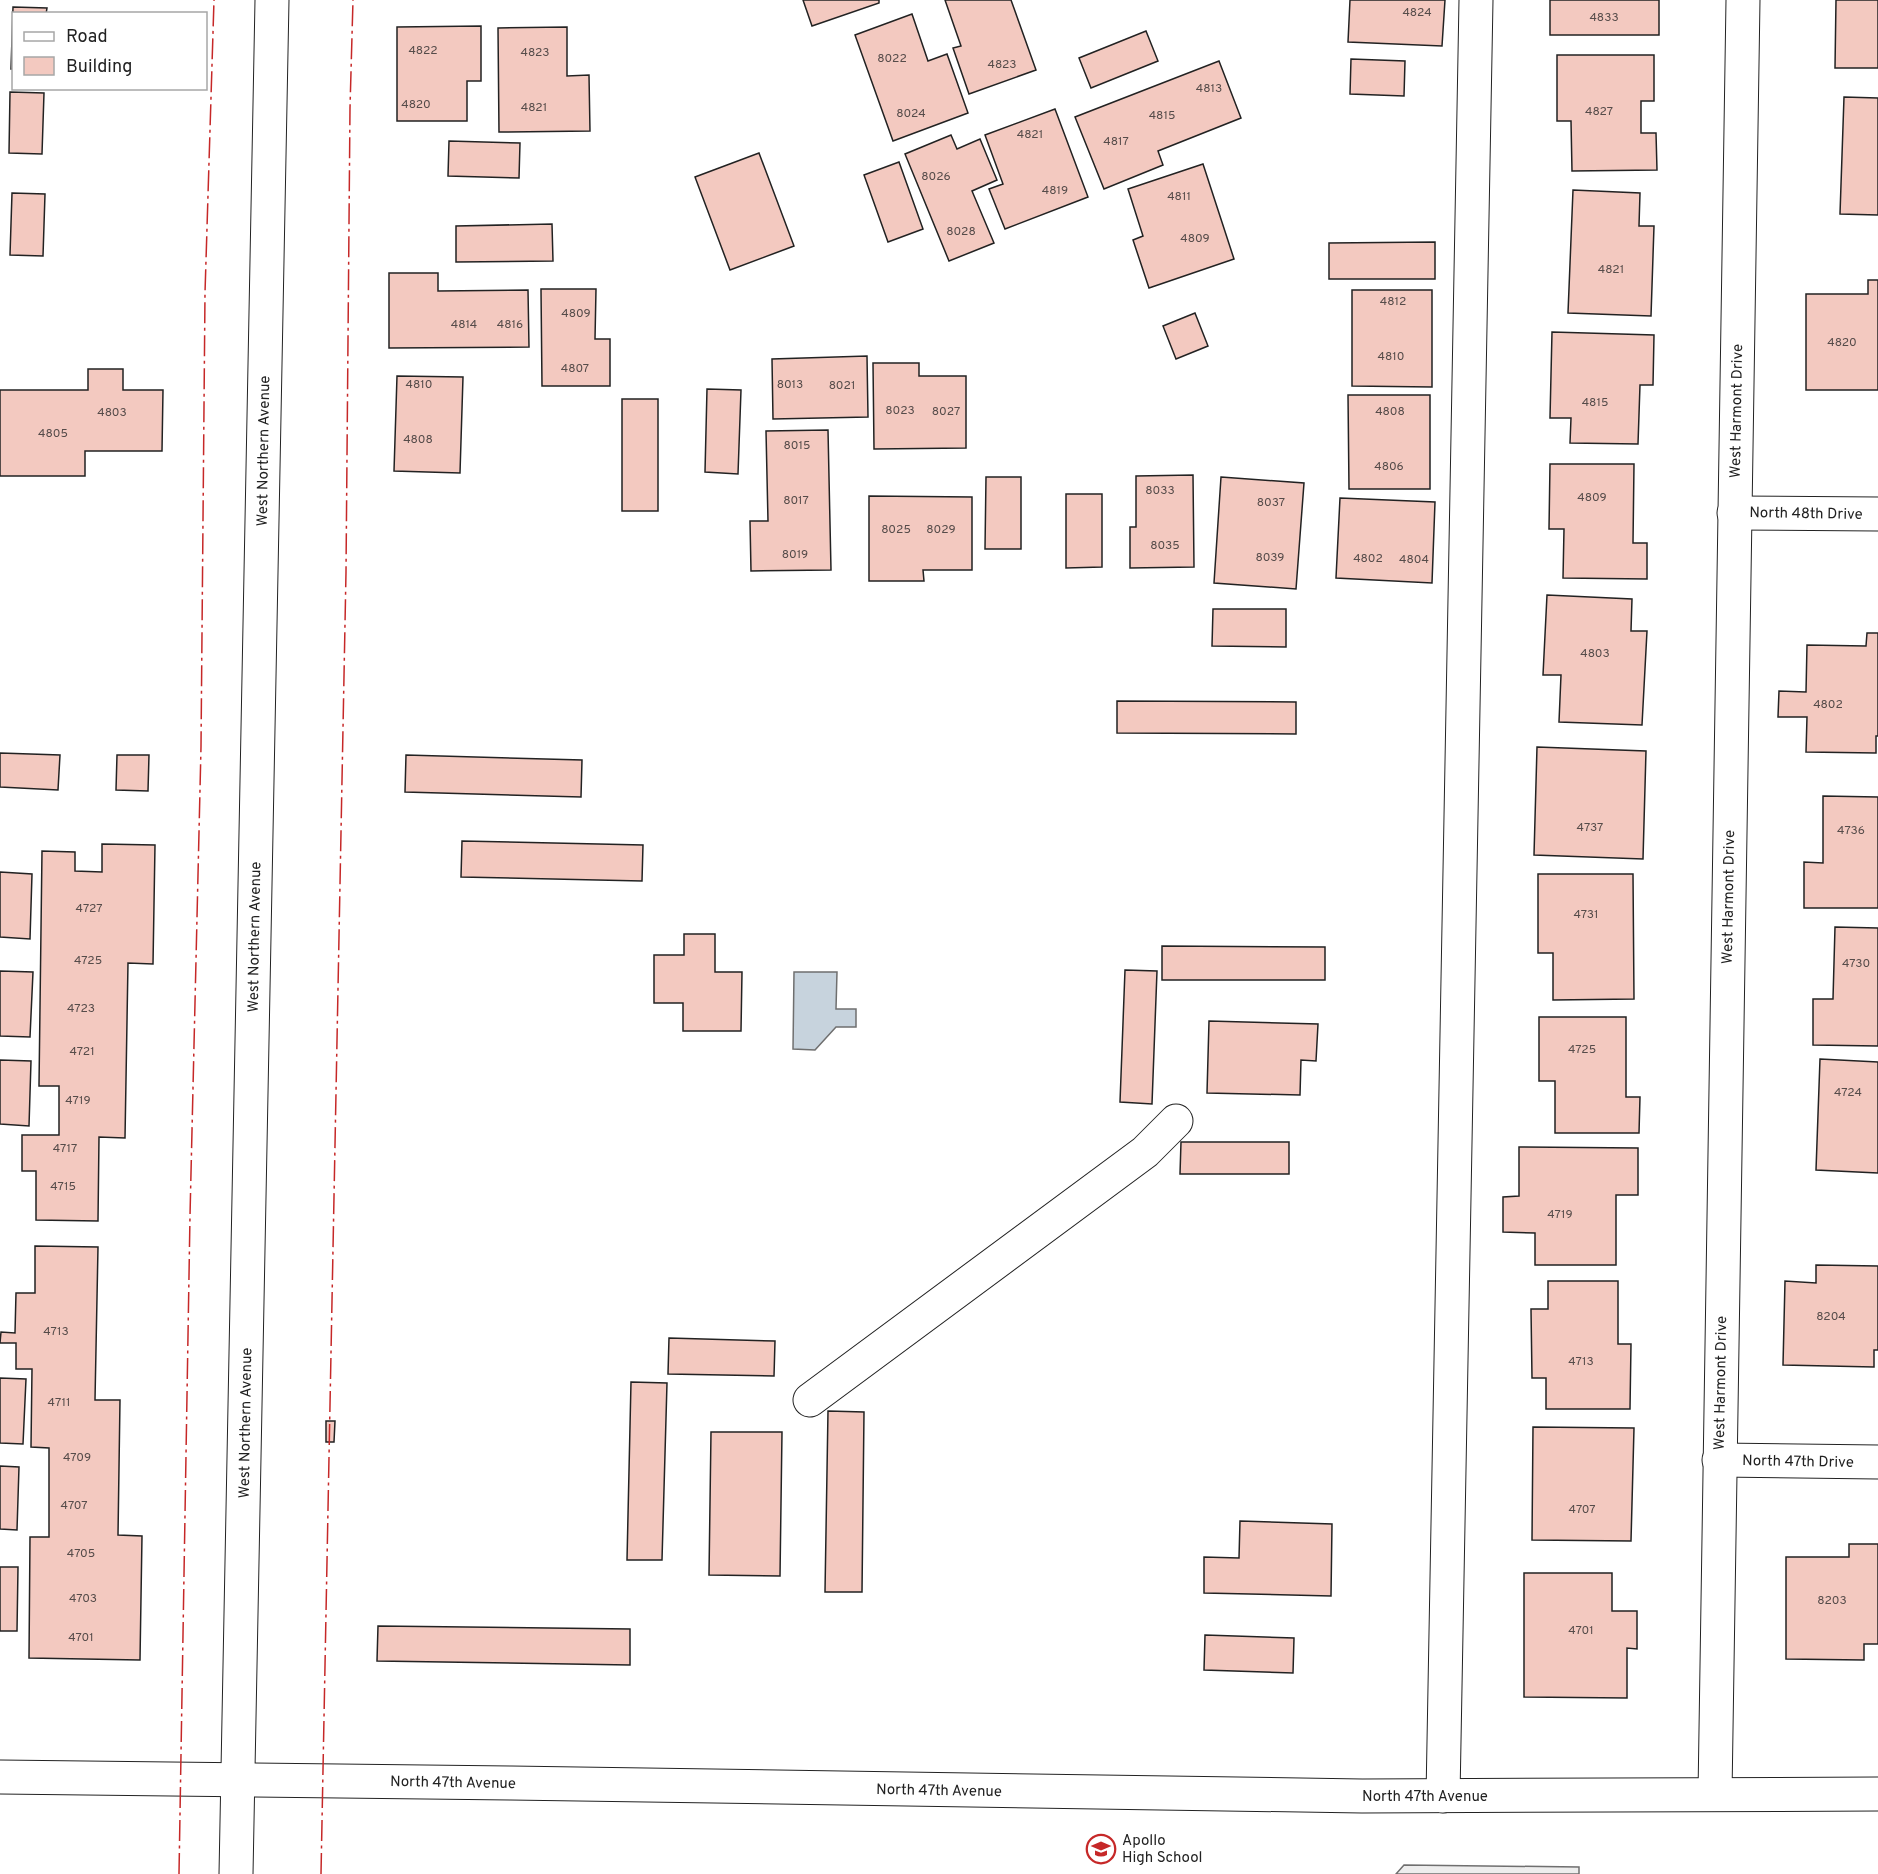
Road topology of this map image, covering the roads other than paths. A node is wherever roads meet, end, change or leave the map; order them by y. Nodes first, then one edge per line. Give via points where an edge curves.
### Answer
1 (272, 0) edge
2 (1476, 0) edge
3 (1743, 0) edge
4 (1734, 513) junction
5 (1878, 514) edge
6 (1176, 1121) dead end
7 (810, 1400) dead end
8 (1719, 1460) junction
9 (1878, 1462) edge
10 (0, 1777) edge
11 (238, 1779) junction
12 (1715, 1794) junction
13 (1878, 1794) edge
14 (1443, 1796) junction
15 (236, 1874) edge

1 - 11 street, West Northern Avenue
2 - 14 street
3 - 4 street, West Harmont Drive
4 - 5 street, North 48th Drive
4 - 8 street, West Harmont Drive
6 - 7 street via 1145,1152
8 - 9 street, North 47th Drive
8 - 12 street, West Harmont Drive
10 - 11 street, North 47th Avenue
11 - 14 street, North 47th Avenue
11 - 15 street, West Northern Avenue
12 - 13 street, North 47th Avenue
12 - 14 street, North 47th Avenue

